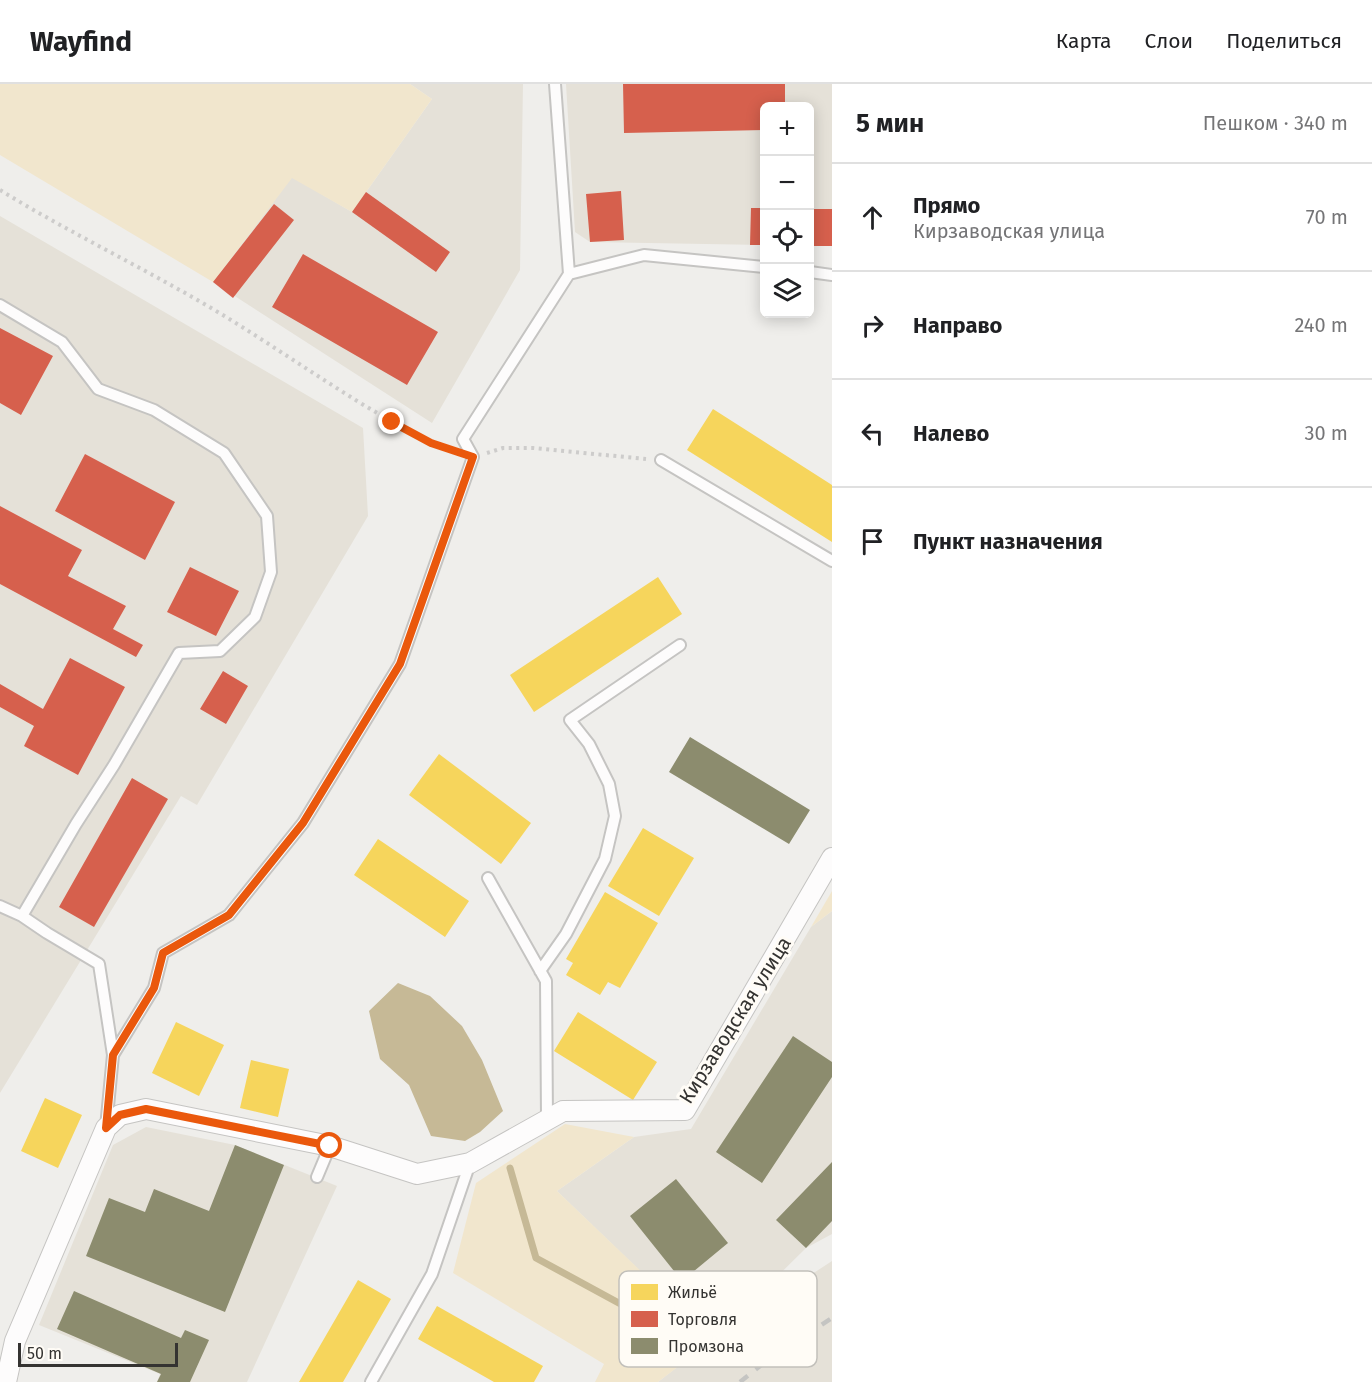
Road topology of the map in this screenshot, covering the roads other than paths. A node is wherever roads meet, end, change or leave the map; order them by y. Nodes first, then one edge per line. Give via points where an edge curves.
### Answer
1 (555, 84) edge
2 (760, 267) edge
3 (814, 272) edge
4 (569, 274) junction
5 (832, 274) edge
6 (0, 305) edge
7 (661, 460) road end
8 (832, 561) edge
9 (680, 645) dead end
10 (832, 858) edge
11 (488, 878) dead end
12 (0, 906) edge
13 (22, 916) junction
14 (540, 971) junction
15 (113, 1055) junction
16 (547, 1119) junction
17 (106, 1128) junction
18 (330, 1146) junction
19 (470, 1162) junction
20 (317, 1178) dead end
21 (6, 1382) edge
22 (370, 1382) edge

1 - 4 lane
2 - 4 lane via 644,255
3 - 5 lane
4 - 15 lane via 463,439 473,457 400,664 303,823 229,915 163,953 154,988
6 - 13 lane via 62,342 98,388 154,410 224,453 267,516 271,572 255,617 220,651 179,653
7 - 8 lane
9 - 14 lane via 570,720 589,744 609,784 615,816 605,859 566,934
10 - 16 street, Кирзаводская улица via 685,1110 563,1111
11 - 14 lane
12 - 13 lane
13 - 15 lane via 99,964
14 - 16 lane via 546,981
15 - 17 lane
16 - 19 street, Кирзаводская улица
17 - 18 street, Кирзаводская улица via 120,1115 146,1109
17 - 21 street via 15,1341
18 - 19 street, Кирзаводская улица via 417,1174
18 - 20 lane
19 - 22 lane via 432,1274

